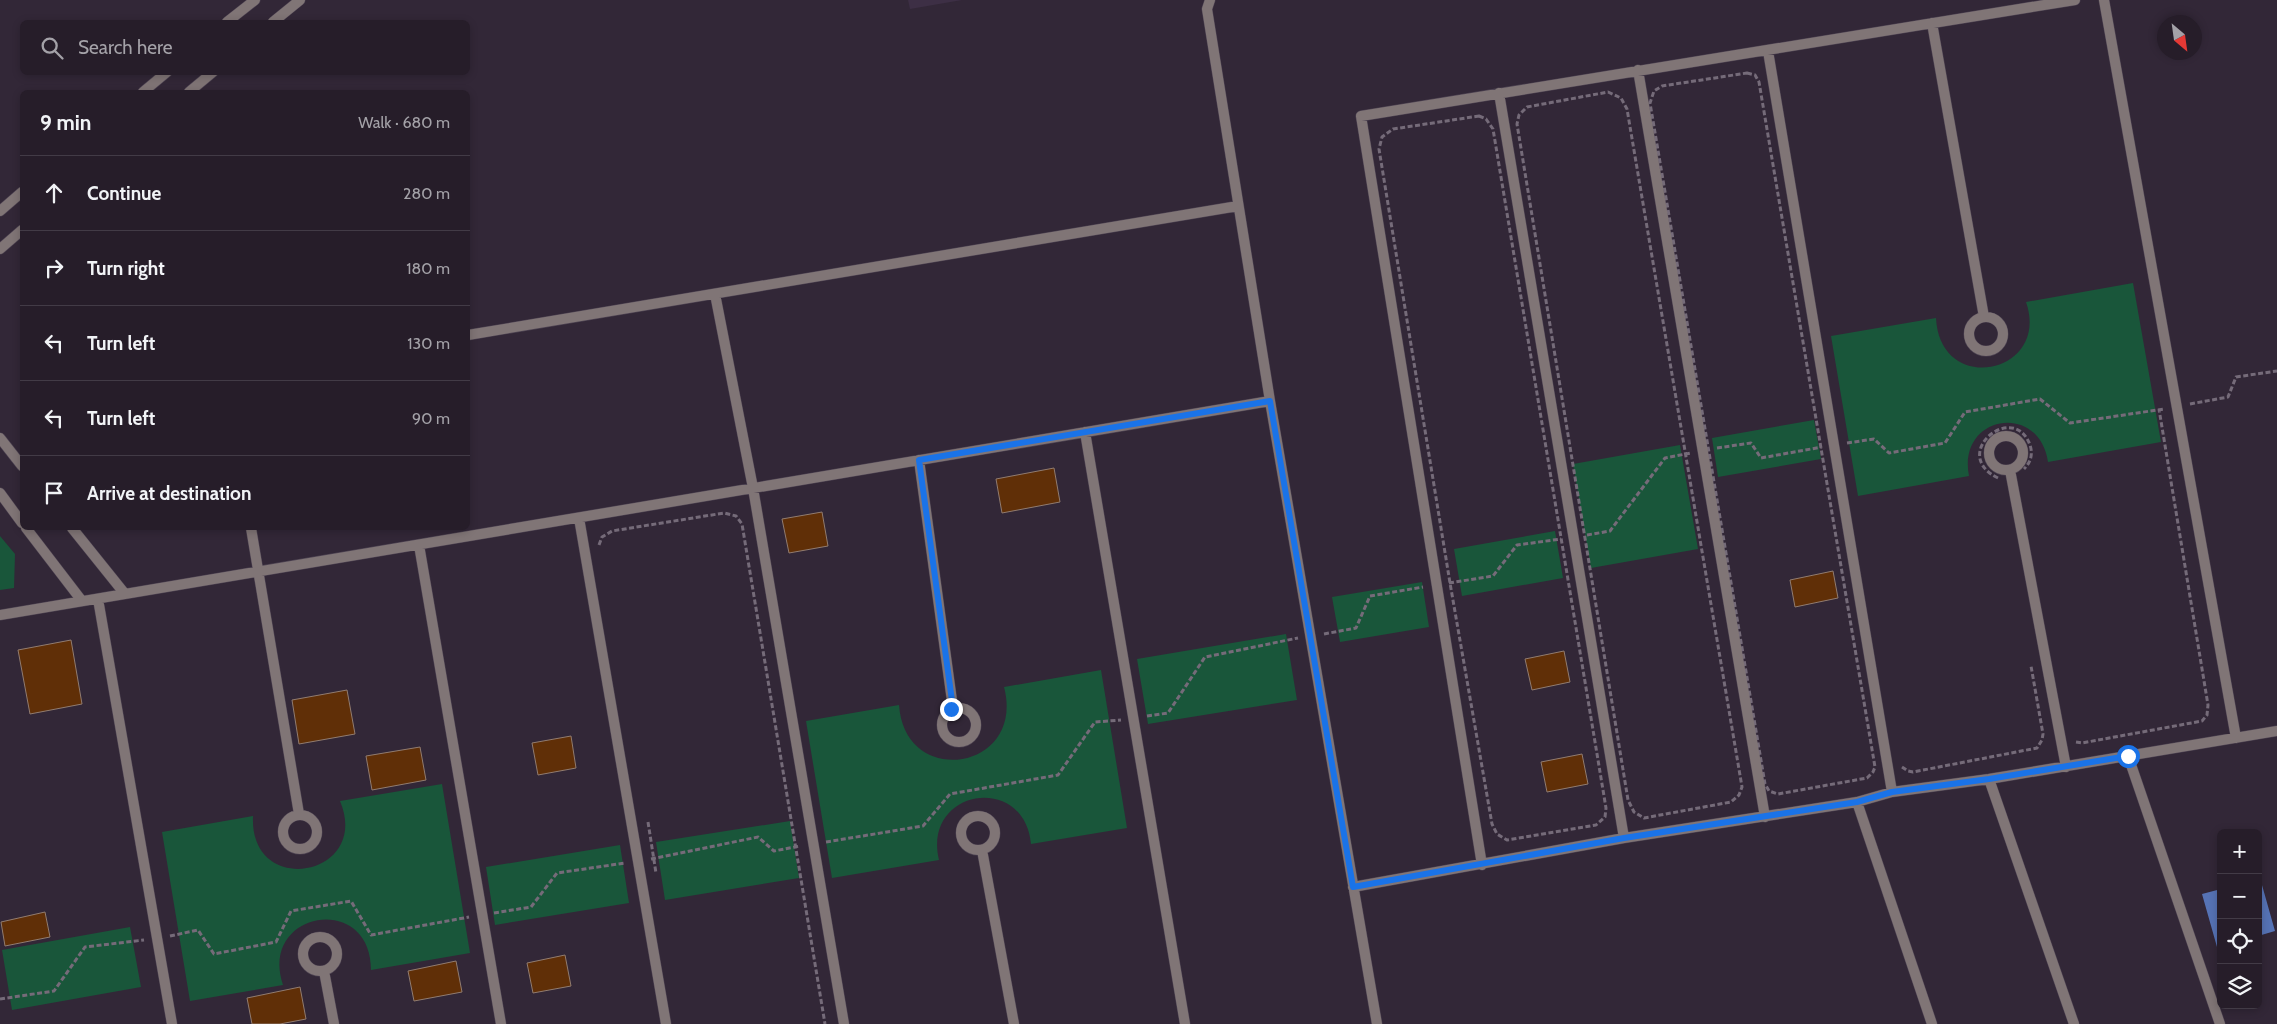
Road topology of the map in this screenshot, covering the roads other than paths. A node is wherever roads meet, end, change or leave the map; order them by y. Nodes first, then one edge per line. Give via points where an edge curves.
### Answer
1 (255, 0) edge
2 (300, 0) edge
3 (1210, 0) edge
4 (2075, 0) edge
5 (2104, 0) edge
6 (230, 20) edge
7 (275, 20) edge
8 (1932, 23) junction
9 (1768, 51) junction
10 (1638, 70) junction
11 (163, 75) edge
12 (209, 75) edge
13 (145, 90) edge
14 (190, 90) edge
15 (1499, 93) junction
16 (20, 194) edge
17 (1238, 206) junction
18 (0, 211) edge
19 (20, 232) edge
20 (0, 249) edge
21 (715, 294) junction
22 (1984, 317) dead end
23 (470, 335) edge
24 (1270, 401) junction
25 (1085, 432) junction
26 (0, 438) edge
27 (919, 460) junction
28 (20, 463) edge
29 (2010, 470) dead end
30 (753, 488) junction
31 (0, 493) edge
32 (579, 518) junction
33 (20, 520) edge
34 (28, 530) edge
35 (74, 530) edge
36 (251, 530) edge
37 (419, 544) junction
38 (258, 572) junction
39 (125, 594) junction
40 (98, 599) junction
41 (82, 601) junction
42 (0, 615) edge
43 (953, 708) dead end
44 (2277, 731) edge
45 (2236, 738) junction
46 (2128, 756) junction
47 (2066, 766) junction
48 (1989, 779) junction
49 (1892, 792) junction
50 (1857, 802) junction
51 (299, 814) dead end
52 (1765, 817) junction
53 (1624, 838) junction
54 (982, 850) dead end
55 (1482, 865) junction
56 (1353, 887) junction
57 (324, 971) dead end
58 (172, 1024) edge
59 (334, 1024) edge
60 (501, 1024) edge
61 (666, 1024) edge
62 (844, 1024) edge
63 (1014, 1024) edge
64 (1186, 1024) edge
65 (1376, 1024) edge
66 (1932, 1024) edge
67 (2074, 1024) edge
68 (2220, 1024) edge

1 - 6 street
2 - 7 street
3 - 17 street via 1207,9
4 - 8 street
5 - 45 street
8 - 9 street
8 - 22 street
9 - 10 street
9 - 49 street
10 - 15 street
10 - 52 street
11 - 13 street
12 - 14 street
15 - 53 street
15 - 55 street via 1361,116
16 - 18 street
17 - 21 street
17 - 24 street
19 - 20 street
21 - 23 street
21 - 30 street
24 - 25 street
24 - 56 street
25 - 27 street
25 - 64 street
26 - 28 street
27 - 30 street
27 - 43 street
29 - 47 street
30 - 32 street
30 - 62 street
31 - 33 street
32 - 37 street
32 - 61 street
34 - 41 street
35 - 39 street
36 - 38 street
37 - 38 street
37 - 60 street
38 - 39 street
38 - 51 street
39 - 40 street
40 - 41 street
40 - 58 street
41 - 42 street
44 - 45 street
45 - 46 street
46 - 47 street
46 - 68 street
47 - 48 street
48 - 49 street
48 - 67 street
49 - 50 street
50 - 52 street
50 - 66 street
52 - 53 street
53 - 55 street
54 - 63 street
55 - 56 street
56 - 65 street
57 - 59 street

